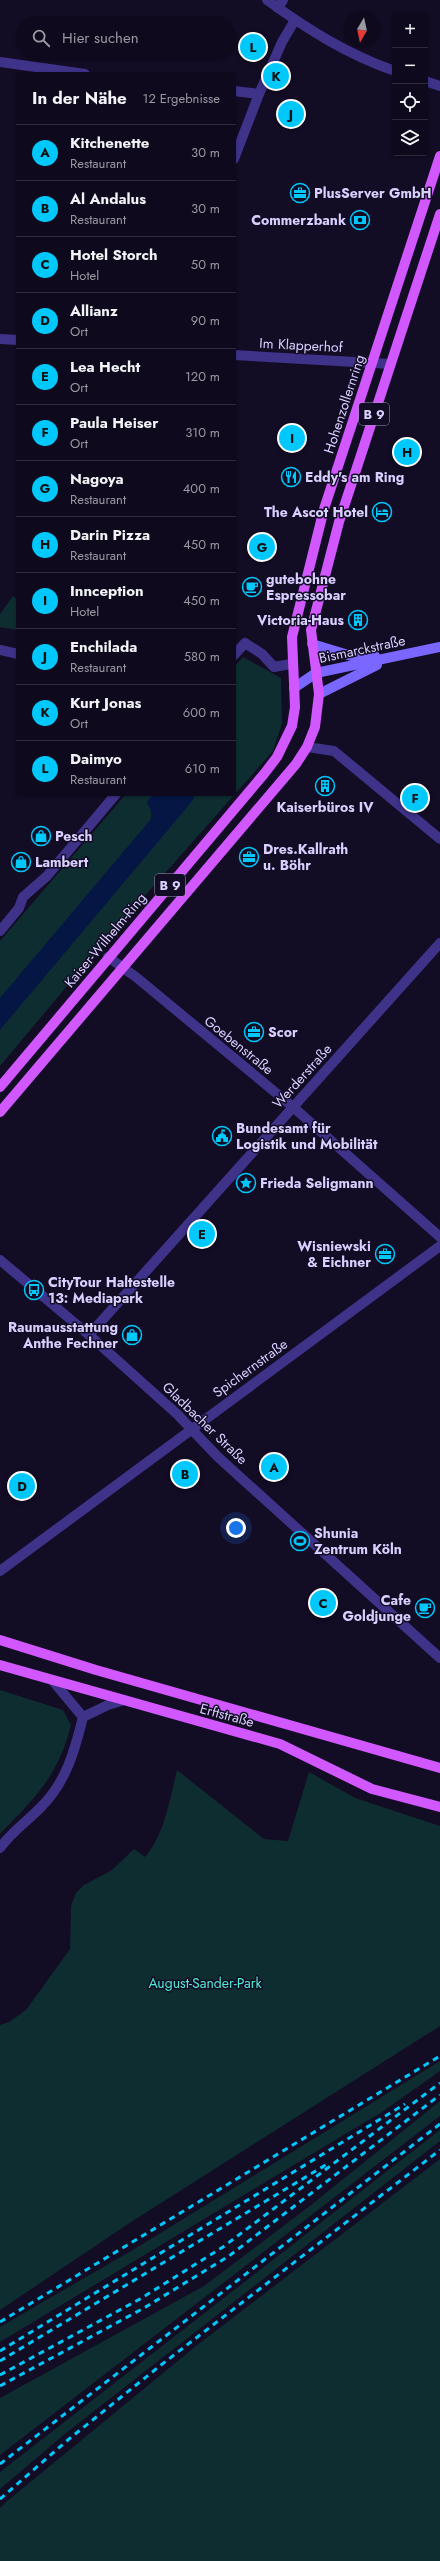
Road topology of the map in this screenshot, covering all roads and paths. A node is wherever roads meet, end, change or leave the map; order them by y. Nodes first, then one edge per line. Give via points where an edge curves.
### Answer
1 (267, 0) edge
2 (280, 4) edge
3 (295, 20) junction
4 (0, 62) edge
5 (392, 70) edge
6 (71, 72) edge
7 (428, 82) edge
8 (440, 86) edge
9 (236, 91) edge
10 (258, 94) junction
11 (236, 154) edge
12 (440, 156) edge
13 (440, 214) edge
14 (0, 339) edge
15 (16, 340) edge
16 (236, 356) edge
17 (372, 364) junction
18 (390, 364) junction
19 (312, 644) junction
20 (440, 647) edge
21 (0, 650) edge
22 (236, 652) edge
23 (16, 654) edge
24 (395, 656) junction
25 (292, 664) junction
26 (316, 673) junction
27 (294, 688) junction
28 (319, 694) junction
29 (307, 748) junction
30 (114, 796) edge
31 (440, 839) edge
32 (0, 931) edge
33 (440, 942) edge
34 (108, 957) junction
35 (123, 968) junction
36 (0, 1087) edge
37 (293, 1107) junction
38 (0, 1112) edge
39 (440, 1237) edge
40 (440, 1246) edge
41 (0, 1260) edge
42 (89, 1335) junction
43 (192, 1428) junction
44 (0, 1571) edge
45 (0, 1640) edge
46 (440, 1658) edge
47 (0, 1665) edge
48 (53, 1681) junction
49 (124, 1700) junction
50 (83, 1717) junction
51 (440, 1768) edge
52 (440, 1807) edge
53 (0, 1848) edge

1 - 2 street
2 - 3 street
3 - 5 street via 328,41 371,63
3 - 10 street
4 - 6 street
7 - 8 street
9 - 10 street
10 - 11 street
12 - 17 main road, Hohenzollernring / B 9
13 - 18 main road, B 9
14 - 15 street
16 - 17 street, Im Klapperhof
17 - 18 street, Im Klapperhof
17 - 25 main road, Hohenzollernring / B 9 via 324,509 294,630
18 - 19 main road, B 9 via 339,522 311,630
19 - 24 main road via 355,657
19 - 26 main road, B 9
20 - 24 main road, Bismarckstraße
21 - 23 street
22 - 25 street via 245,643 262,654 274,667
24 - 26 main road, Bismarckstraße
24 - 28 main road
25 - 27 main road, Kaiser-Wilhelm-Ring / B 9
26 - 27 main road, Bismarckstraße
26 - 28 main road, B 9
27 - 34 main road, Kaiser-Wilhelm-Ring / B 9 via 292,726 277,757
28 - 29 main road, B 9 via 315,727
29 - 31 street via 334,751
29 - 35 main road, B 9
30 - 32 street via 47,876 23,897 19,908
33 - 37 street, Werderstraße
34 - 35 street, Goebenstraße
34 - 36 main road, Kaiser-Wilhelm-Ring / B 9
35 - 37 street, Goebenstraße
35 - 38 main road, B 9
37 - 39 street, Goebenstraße
37 - 42 street, Werderstraße
40 - 43 street, Spichernstraße
41 - 42 street, Gladbacher Straße
42 - 43 street, Gladbacher Straße
43 - 44 street, Spichernstraße
43 - 46 street, Gladbacher Straße via 218,1457
45 - 51 main road, Erftstraße
47 - 48 main road, Erftstraße
48 - 49 main road, Erftstraße
48 - 50 street
49 - 50 street
49 - 52 main road, Erftstraße via 280,1744 372,1789
50 - 53 street via 74,1752 58,1787 43,1806

